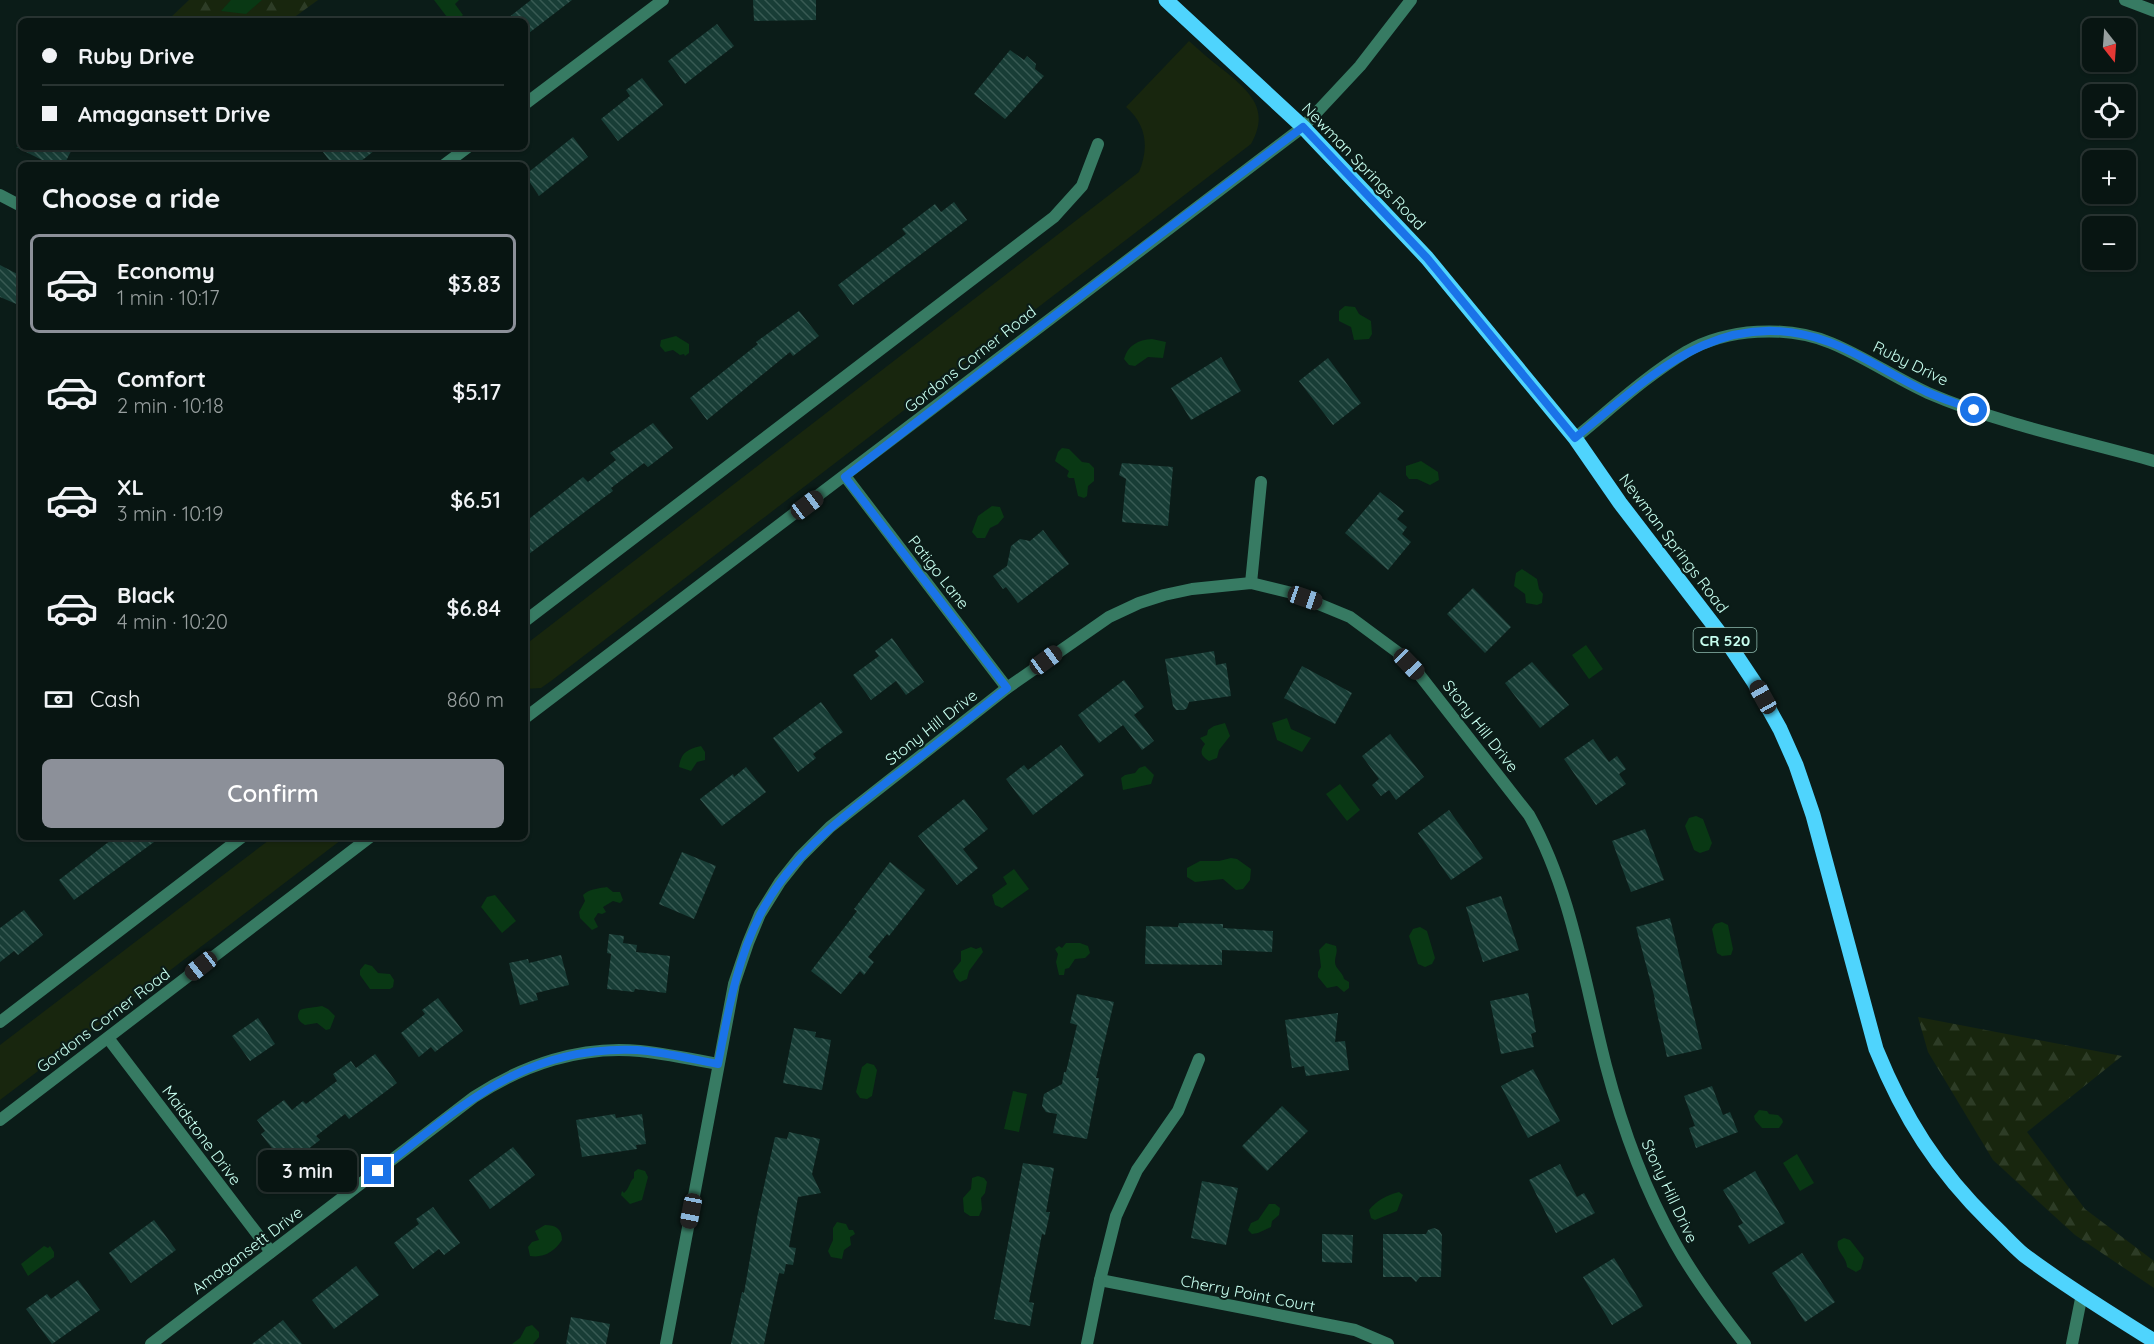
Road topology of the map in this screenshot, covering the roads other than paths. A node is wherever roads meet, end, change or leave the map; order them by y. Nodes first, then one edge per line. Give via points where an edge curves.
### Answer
1 (663, 0) edge
2 (1166, 0) edge
3 (1412, 0) edge
4 (2125, 0) edge
5 (2154, 11) edge
6 (528, 102) edge
7 (1303, 127) junction
8 (1098, 144) dead end
9 (464, 150) edge
10 (448, 162) edge
11 (0, 195) edge
12 (18, 204) edge
13 (1575, 438) junction
14 (2154, 460) edge
15 (845, 477) junction
16 (1261, 482) dead end
17 (1251, 583) junction
18 (528, 619) edge
19 (1007, 688) junction
20 (528, 716) edge
21 (238, 840) edge
22 (366, 840) edge
23 (0, 1022) edge
24 (108, 1038) junction
25 (1199, 1059) dead end
26 (718, 1064) junction
27 (0, 1120) edge
28 (271, 1252) junction
29 (1100, 1280) junction
30 (2082, 1294) junction
31 (2154, 1341) edge
32 (151, 1344) edge
33 (666, 1344) edge
34 (1087, 1344) edge
35 (1389, 1344) edge
36 (1745, 1344) edge
37 (2072, 1344) edge

1 - 6 street
2 - 7 main road, Newman Springs Road / CR 520
3 - 7 street, Gordons Corner Road via 1360,66
4 - 5 street
7 - 13 main road, Newman Springs Road / CR 520 via 1427,258
7 - 15 street, Gordons Corner Road
8 - 18 street via 1082,186 1054,216
9 - 10 street
11 - 12 street
13 - 14 street, Ruby Drive via 1654,374 1688,352 1740,334 1767,331 1803,334 1830,342 1928,392 1994,417
13 - 30 main road, Newman Springs Road / CR 520 via 1732,649 1780,729 1813,815 1876,1049 1909,1120 1971,1203 2022,1253
15 - 19 street, Patigo Lane
15 - 20 street, Gordons Corner Road
16 - 17 street
17 - 19 street, Stony Hill Drive via 1192,589 1139,603 1097,623
17 - 36 street, Stony Hill Drive via 1350,617 1401,654 1528,815 1559,880 1606,1068 1655,1206 1695,1276
19 - 26 street, Stony Hill Drive via 830,827 780,882 747,945 734,984
21 - 23 street
22 - 24 street, Gordons Corner Road
24 - 27 street, Gordons Corner Road
24 - 28 street, Maidstone Drive
25 - 29 street via 1178,1111 1137,1170 1116,1216
26 - 28 street, Amagansett Drive via 638,1050 615,1050 573,1055 524,1070 474,1097
26 - 33 street, Stony Hill Drive
28 - 32 street, Amagansett Drive
29 - 34 street
29 - 35 street, Cherry Point Court via 1355,1330
30 - 31 main road, Newman Springs Road / CR 520
30 - 37 street

